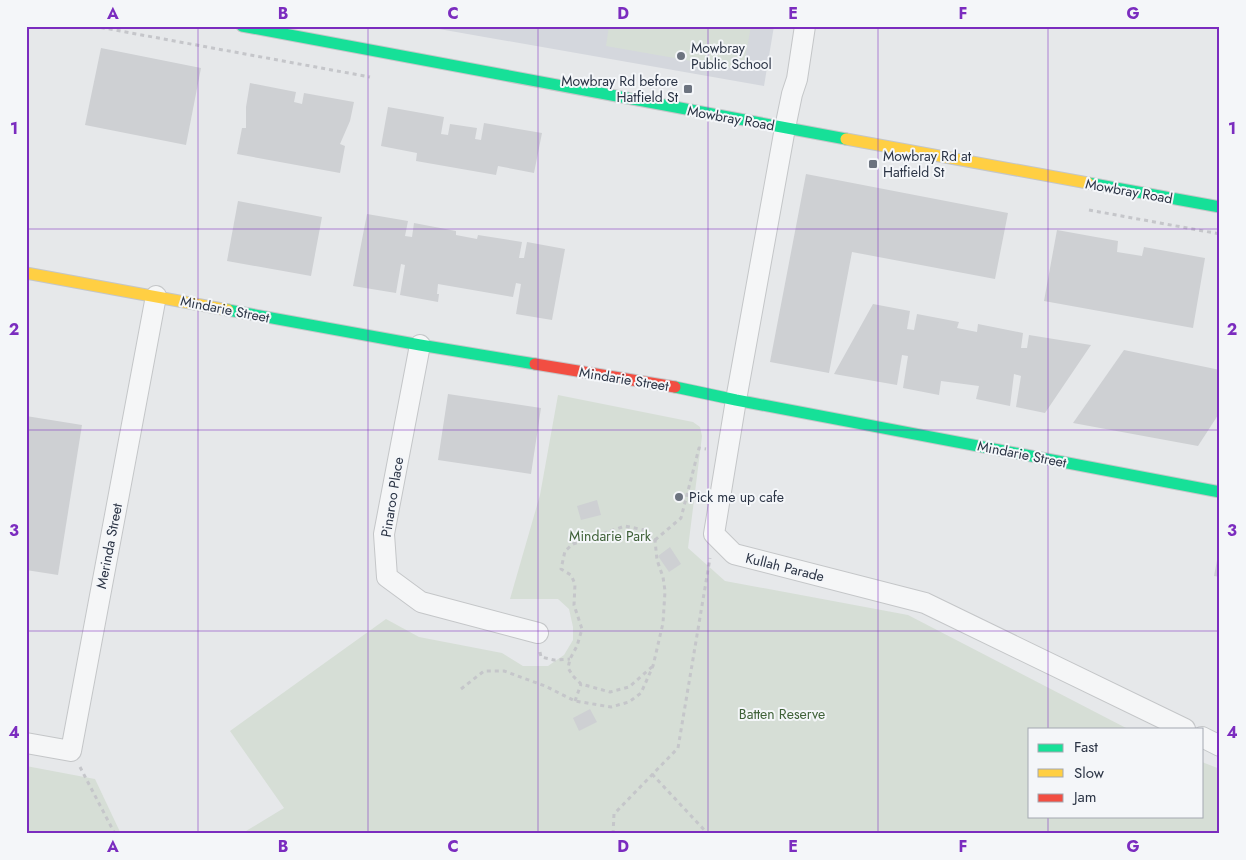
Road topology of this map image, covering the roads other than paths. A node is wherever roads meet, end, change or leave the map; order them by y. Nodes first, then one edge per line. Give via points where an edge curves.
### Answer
1 (242, 26) edge
2 (805, 26) edge
3 (785, 128) junction
4 (1220, 207) edge
5 (26, 273) edge
6 (156, 296) junction
7 (420, 345) junction
8 (736, 400) junction
9 (1220, 492) edge
10 (538, 634) road end
11 (1182, 728) edge
12 (1204, 738) edge
13 (26, 743) edge
14 (1220, 746) edge

1 - 3 street, Mowbray Road
2 - 3 street, Kullah Parade
3 - 4 street, Mowbray Road
3 - 8 street, Kullah Parade
5 - 6 street, Mindarie Street
6 - 7 street, Mindarie Street
6 - 13 street, Merinda Street via 71,751
7 - 8 street, Mindarie Street via 683,388
7 - 10 street, Pinaroo Place via 384,534 387,577 421,602
8 - 9 street, Mindarie Street
8 - 11 street, Kullah Parade via 714,534 734,554 925,603
12 - 14 street

